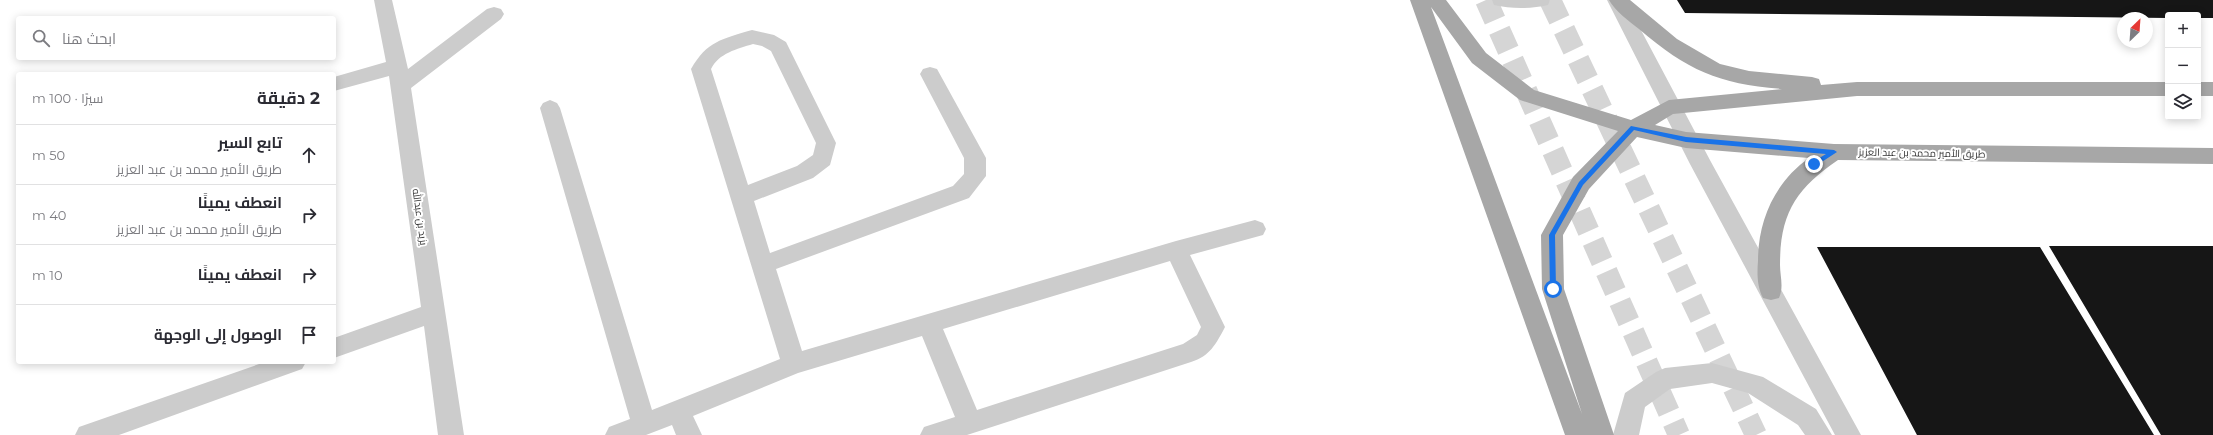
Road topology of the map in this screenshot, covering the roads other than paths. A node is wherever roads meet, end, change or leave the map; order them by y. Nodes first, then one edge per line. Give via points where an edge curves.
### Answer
1 (383, 0) edge
2 (1419, 0) edge
3 (1436, 0) edge
4 (1501, 0) edge
5 (1541, 0) edge
6 (1617, 0) edge
7 (494, 14) dead end
8 (930, 74) dead end
9 (399, 76) junction
10 (336, 84) edge
11 (1857, 89) junction
12 (2165, 89) edge
13 (2201, 89) edge
14 (2213, 89) edge
15 (1669, 107) junction
16 (550, 108) dead end
17 (1633, 128) junction
18 (1686, 140) junction
19 (1834, 152) junction
20 (2213, 156) edge
21 (742, 197) junction
22 (1255, 229) dead end
23 (1176, 250) junction
24 (762, 265) junction
25 (1771, 291) junction
26 (433, 313) junction
27 (929, 325) junction
28 (336, 347) edge
29 (288, 364) edge
30 (794, 364) junction
31 (678, 411) junction
32 (970, 423) junction
33 (644, 424) junction
34 (88, 435) edge
35 (450, 435) edge
36 (618, 435) edge
37 (689, 435) edge
38 (933, 435) edge
39 (1578, 435) edge
40 (1601, 435) edge
41 (1626, 435) edge
42 (1820, 435) edge
43 (1848, 435) edge

1 - 9 street, يزيد بن عبدالله
2 - 39 main road
3 - 17 main road, طريق الأمير محمد بن عبد العزيز via 1479,58 1527,95
4 - 5 street
6 - 11 main road via 1675,48 1715,71 1746,78
6 - 15 street
7 - 9 street
8 - 24 street via 975,158 975,176 961,192
9 - 10 street
9 - 26 street, يزيد بن عبدالله
11 - 12 main road
11 - 15 main road
13 - 14 main road
15 - 17 main road
15 - 18 street
16 - 33 street
17 - 18 main road, طريق الأمير محمد بن عبد العزيز
17 - 40 main road via 1581,183 1552,235 1553,289
18 - 19 main road, طريق الأمير محمد بن عبد العزيز
18 - 25 street
19 - 20 main road, طريق الأمير محمد بن عبد العزيز
19 - 25 main road via 1814,164 1797,180 1774,218 1767,264
21 - 21 street via 701,69 707,58 722,47 752,38 767,40 779,47 826,143 823,159 805,172
21 - 24 street
22 - 23 street
23 - 27 street
23 - 32 street via 1213,327 1206,342 1192,352
24 - 30 street
25 - 43 street
26 - 28 street
26 - 35 street, يزيد بن عبدالله
27 - 30 street
27 - 32 street
29 - 34 street
30 - 31 street
31 - 33 street
31 - 37 street
32 - 38 street
33 - 36 street
41 - 42 street via 1634,401 1640,396 1665,379 1712,373 1754,384 1807,417

